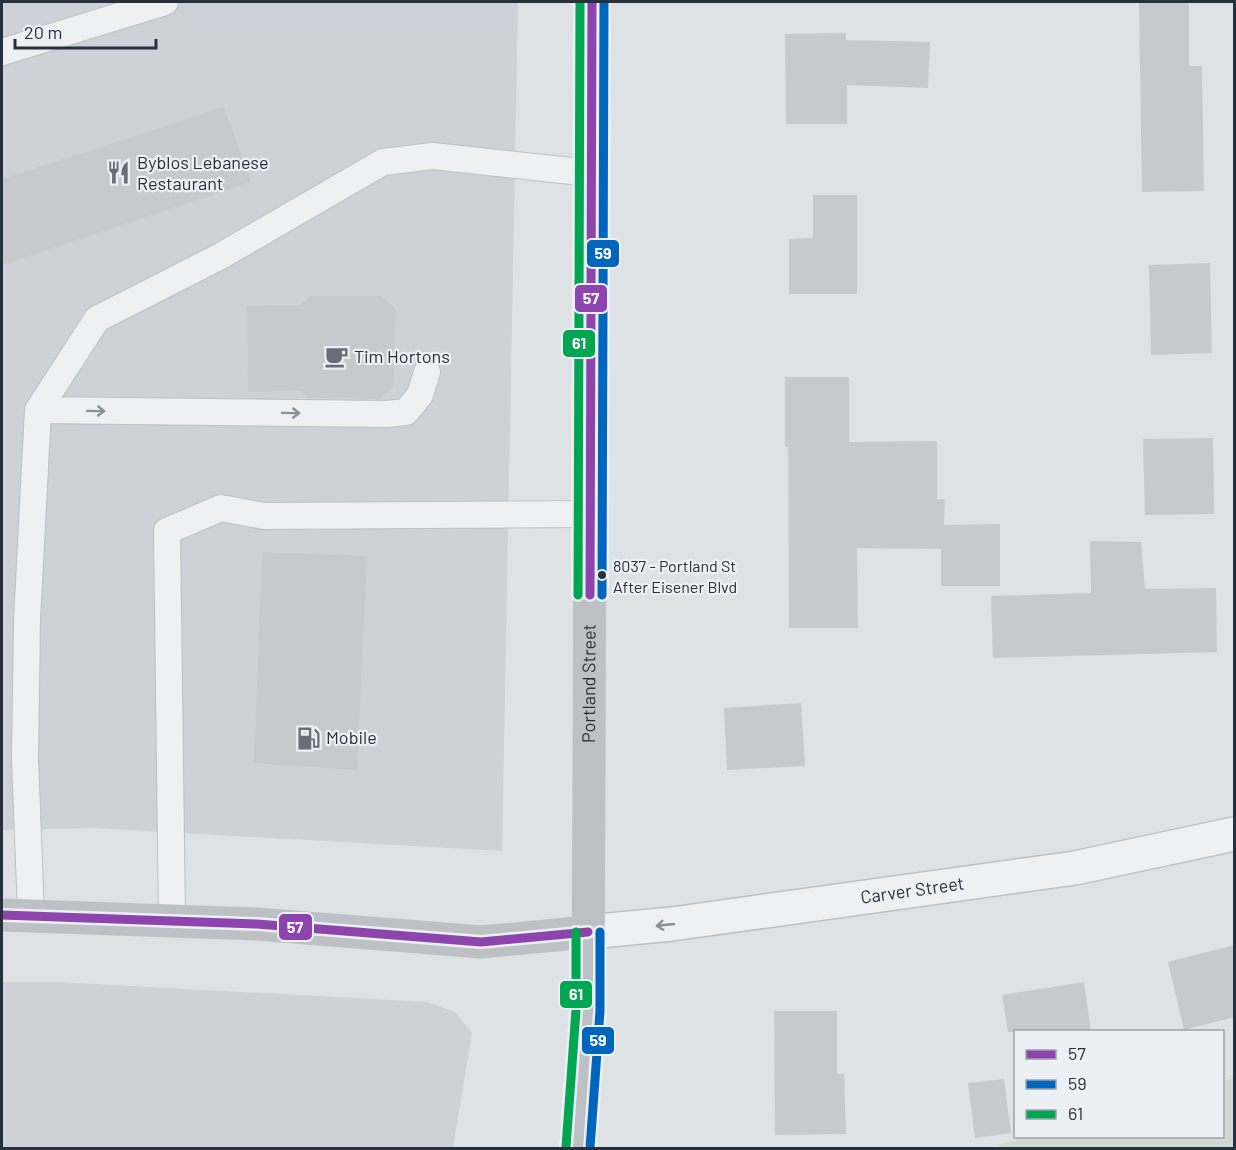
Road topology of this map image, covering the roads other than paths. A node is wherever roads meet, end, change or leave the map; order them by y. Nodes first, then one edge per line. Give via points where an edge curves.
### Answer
1 (165, 2) edge
2 (592, 2) edge
3 (2, 52) edge
4 (590, 173) junction
5 (427, 372) dead end
6 (38, 410) junction
7 (591, 514) junction
8 (1234, 834) edge
9 (16, 915) edge
10 (172, 921) junction
11 (588, 932) junction
12 (578, 1149) edge

1 - 3 lane
2 - 4 main road, Portland Street
4 - 6 lane via 433,156 383,162 219,257 97,319
4 - 7 main road, Portland Street
6 -> 5 lane via 386,414 406,412 420,395
6 - 9 lane
7 - 10 lane via 264,516 221,508 166,531
7 - 11 main road, Portland Street
8 -> 11 street, Carver Street via 1075,868
9 - 10 main road
10 - 11 main road via 481,942
11 - 12 main road, Portland Street via 588,1010

